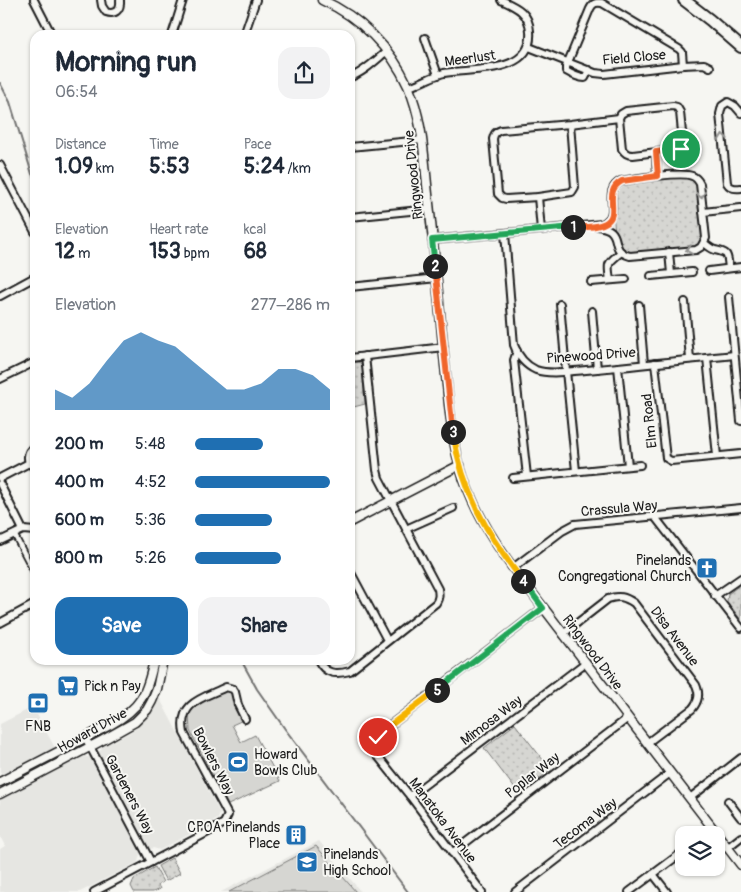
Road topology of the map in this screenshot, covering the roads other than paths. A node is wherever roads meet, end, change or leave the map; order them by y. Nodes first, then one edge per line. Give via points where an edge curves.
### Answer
1 (34, 0) edge
2 (101, 0) edge
3 (120, 0) edge
4 (184, 0) edge
5 (256, 0) edge
6 (322, 0) edge
7 (501, 0) edge
8 (684, 0) edge
9 (49, 30) edge
10 (174, 30) edge
11 (246, 30) edge
12 (425, 38) dead end
13 (528, 46) junction
14 (741, 47) edge
15 (387, 51) junction
16 (568, 62) junction
17 (683, 65) junction
18 (710, 67) dead end
19 (589, 70) junction
20 (355, 75) edge
21 (438, 75) junction
22 (409, 87) junction
23 (741, 113) edge
24 (619, 118) junction
25 (570, 124) junction
26 (422, 140) junction
27 (355, 147) edge
28 (656, 152) junction
29 (0, 165) edge
30 (658, 176) junction
31 (741, 188) edge
32 (538, 197) junction
33 (741, 208) edge
34 (430, 209) junction
35 (703, 212) junction
36 (355, 216) edge
37 (612, 216) junction
38 (30, 222) edge
39 (595, 226) junction
40 (541, 230) junction
41 (505, 233) junction
42 (613, 233) junction
43 (432, 240) junction
44 (704, 243) junction
45 (622, 252) junction
46 (669, 252) junction
47 (741, 267) edge
48 (729, 268) junction
49 (709, 271) dead end
50 (692, 272) dead end
51 (671, 274) junction
52 (651, 276) dead end
53 (437, 278) junction
54 (626, 279) dead end
55 (30, 280) edge
56 (610, 280) junction
57 (591, 282) dead end
58 (355, 286) edge
59 (0, 296) edge
60 (729, 297) dead end
61 (685, 302) dead end
62 (560, 304) dead end
63 (639, 305) dead end
64 (592, 311) dead end
65 (444, 347) junction
66 (517, 351) junction
67 (734, 355) junction
68 (365, 356) junction
69 (355, 357) edge
70 (707, 358) junction
71 (690, 359) junction
72 (525, 362) junction
73 (655, 363) junction
74 (30, 364) edge
75 (644, 364) junction
76 (618, 367) junction
77 (597, 369) junction
78 (566, 371) junction
79 (516, 376) junction
80 (0, 379) edge
81 (741, 421) edge
82 (30, 450) edge
83 (741, 454) edge
84 (715, 456) junction
85 (29, 463) joint
86 (460, 465) junction
87 (640, 465) dead end
88 (628, 466) junction
89 (576, 471) junction
90 (527, 476) junction
91 (0, 478) edge
92 (513, 478) dead end
93 (0, 484) edge
94 (391, 501) junction
95 (453, 508) dead end
96 (741, 508) edge
97 (655, 517) junction
98 (355, 519) edge
99 (406, 529) junction
100 (23, 530) junction
101 (30, 531) edge
102 (14, 534) junction
103 (0, 541) edge
104 (30, 564) edge
105 (513, 568) junction
106 (741, 578) edge
107 (355, 580) edge
108 (715, 596) junction
109 (30, 607) edge
110 (543, 608) junction
111 (0, 623) edge
112 (741, 628) edge
113 (563, 634) junction
114 (387, 640) junction
115 (586, 663) junction
116 (153, 665) edge
117 (162, 665) edge
118 (320, 665) edge
119 (628, 718) junction
120 (245, 719) dead end
121 (85, 737) junction
122 (647, 743) junction
123 (90, 746) junction
124 (741, 758) edge
125 (670, 773) junction
126 (0, 782) edge
127 (0, 794) edge
128 (410, 796) junction
129 (690, 798) junction
130 (728, 801) dead end
131 (741, 818) edge
132 (711, 826) edge
133 (741, 837) edge
134 (725, 845) edge
135 (727, 848) junction
136 (452, 853) junction
137 (675, 857) edge
138 (151, 862) junction
139 (741, 865) edge
140 (653, 874) junction
141 (94, 892) edge
142 (482, 892) edge
143 (515, 892) edge
144 (629, 892) edge
145 (667, 892) edge

1 - 9 street
2 - 3 street via 106,12 111,14 119,9
4 - 10 street
5 - 11 street
6 - 15 street, Ringwood Drive via 359,22
7 - 13 street via 526,15 530,30
8 - 14 main road
12 - 21 street
13 - 16 street, Field Close
13 - 21 street, Meerlust via 524,54 504,66
15 - 20 street
15 - 22 street, Ringwood Drive
16 - 17 street, Field Close via 590,9 598,2 679,49
16 - 19 street, Field Close
16 - 19 street, Field Close via 566,70 581,78 585,78
17 - 18 street, Field Close via 704,64
17 - 19 street, Field Close via 604,74
21 - 22 street, Meerlust
22 - 26 street, Ringwood Drive via 419,117
31 -> 23 street via 733,188 727,183 720,114 722,106 728,102
24 - 25 street
24 - 28 street via 625,153
24 - 28 street via 626,111 677,107 683,147
25 - 32 street via 574,190
25 - 32 street via 500,130 494,134 500,197
26 - 27 street
26 - 34 street, Ringwood Drive
28 - 30 street
29 - 38 street
30 -> 35 street via 687,174 696,178 700,184
30 - 37 street via 617,184 612,191
32 - 40 street
33 - 35 street
34 - 36 street
34 - 43 street, Ringwood Drive
35 - 44 street
37 - 39 street via 607,222
37 - 42 street
39 - 40 street
39 - 42 street
40 - 41 street
41 - 43 street
41 - 66 street, Pinewood Drive
42 - 45 street
43 - 53 street, Ringwood Drive
44 -> 46 street via 696,250
44 - 48 street via 725,252
45 - 46 street via 630,256
45 - 56 street via 608,265
46 - 51 street
47 - 48 street
48 - 49 street
50 - 51 street
51 - 52 street
53 - 58 street
53 - 65 street, Ringwood Drive
54 - 56 street
55 - 59 street
56 - 57 street
60 - 67 street
61 - 71 street
62 - 78 street
63 - 75 street
64 - 77 street
65 - 68 street
65 - 86 street, Ringwood Drive via 450,416
66 - 72 street, Pinewood Drive
66 - 79 street via 514,360
67 - 70 street, Pinewood Drive
67 - 81 street
68 - 69 street
68 - 94 street via 375,465
70 - 71 street, Pinewood Drive
70 - 84 street
71 - 73 street, Pinewood Drive
72 - 78 street, Pinewood Drive via 544,372
72 - 79 street
73 - 75 street, Pinewood Drive
73 - 84 street, Elm Road via 666,458 671,461
74 - 80 street
75 - 76 street, Pinewood Drive
76 - 77 street, Pinewood Drive
76 - 88 street
77 - 78 street, Pinewood Drive
78 - 89 street
79 - 90 street
82 - 85 street
83 - 84 street
85 - 91 street
86 - 94 street
86 - 105 street, Ringwood Drive via 482,521
87 - 88 street
88 - 89 street
89 - 90 street
90 - 92 street
93 - 100 street
94 - 98 street
94 - 99 street
95 - 99 street
96 - 97 street, Crassula Way
97 - 105 street, Crassula Way via 574,524
97 - 108 street
99 - 114 street via 439,594 436,603
100 - 101 street
100 - 102 street
102 - 103 street
102 - 104 street
105 - 110 street, Ringwood Drive
106 - 108 street
107 - 114 street
108 - 112 street
109 - 111 street
110 - 113 street, Ringwood Drive
110 - 128 street, Manatoka Avenue via 380,733 375,749 377,755
113 - 115 street, Ringwood Drive
113 - 122 street, Disa Avenue via 608,599 623,597 634,603 696,685 699,698 692,709
114 - 118 street via 350,671 333,673
115 - 119 street, Ringwood Drive
115 - 128 street, Mimosa Way
116 - 121 street, Howard Drive via 144,695 135,708 123,718
117 - 123 street, Howard Drive via 157,689 147,710 135,722
119 - 122 street, Ringwood Drive
119 - 136 street, Poplar Way
120 - 138 street, Bowlers Way via 235,692 226,687 193,702 186,712 184,733 228,816 224,823
121 - 123 street, Gardeners Way
121 - 126 street, Howard Drive
122 - 125 street, Ringwood Drive
123 - 127 street, Howard Drive
123 - 138 street, Gardeners Way
124 - 129 street
125 - 129 street, Ringwood Drive
125 - 143 street, Tecoma Way
128 - 136 street, Manatoka Avenue
129 - 132 street, Ringwood Drive
130 - 131 street
133 - 135 street
134 - 135 street, Ringwood Drive
135 - 139 street, Ringwood Drive
136 - 142 street, Manatoka Avenue
137 - 140 street
138 - 141 street
140 - 144 street
140 - 145 street

